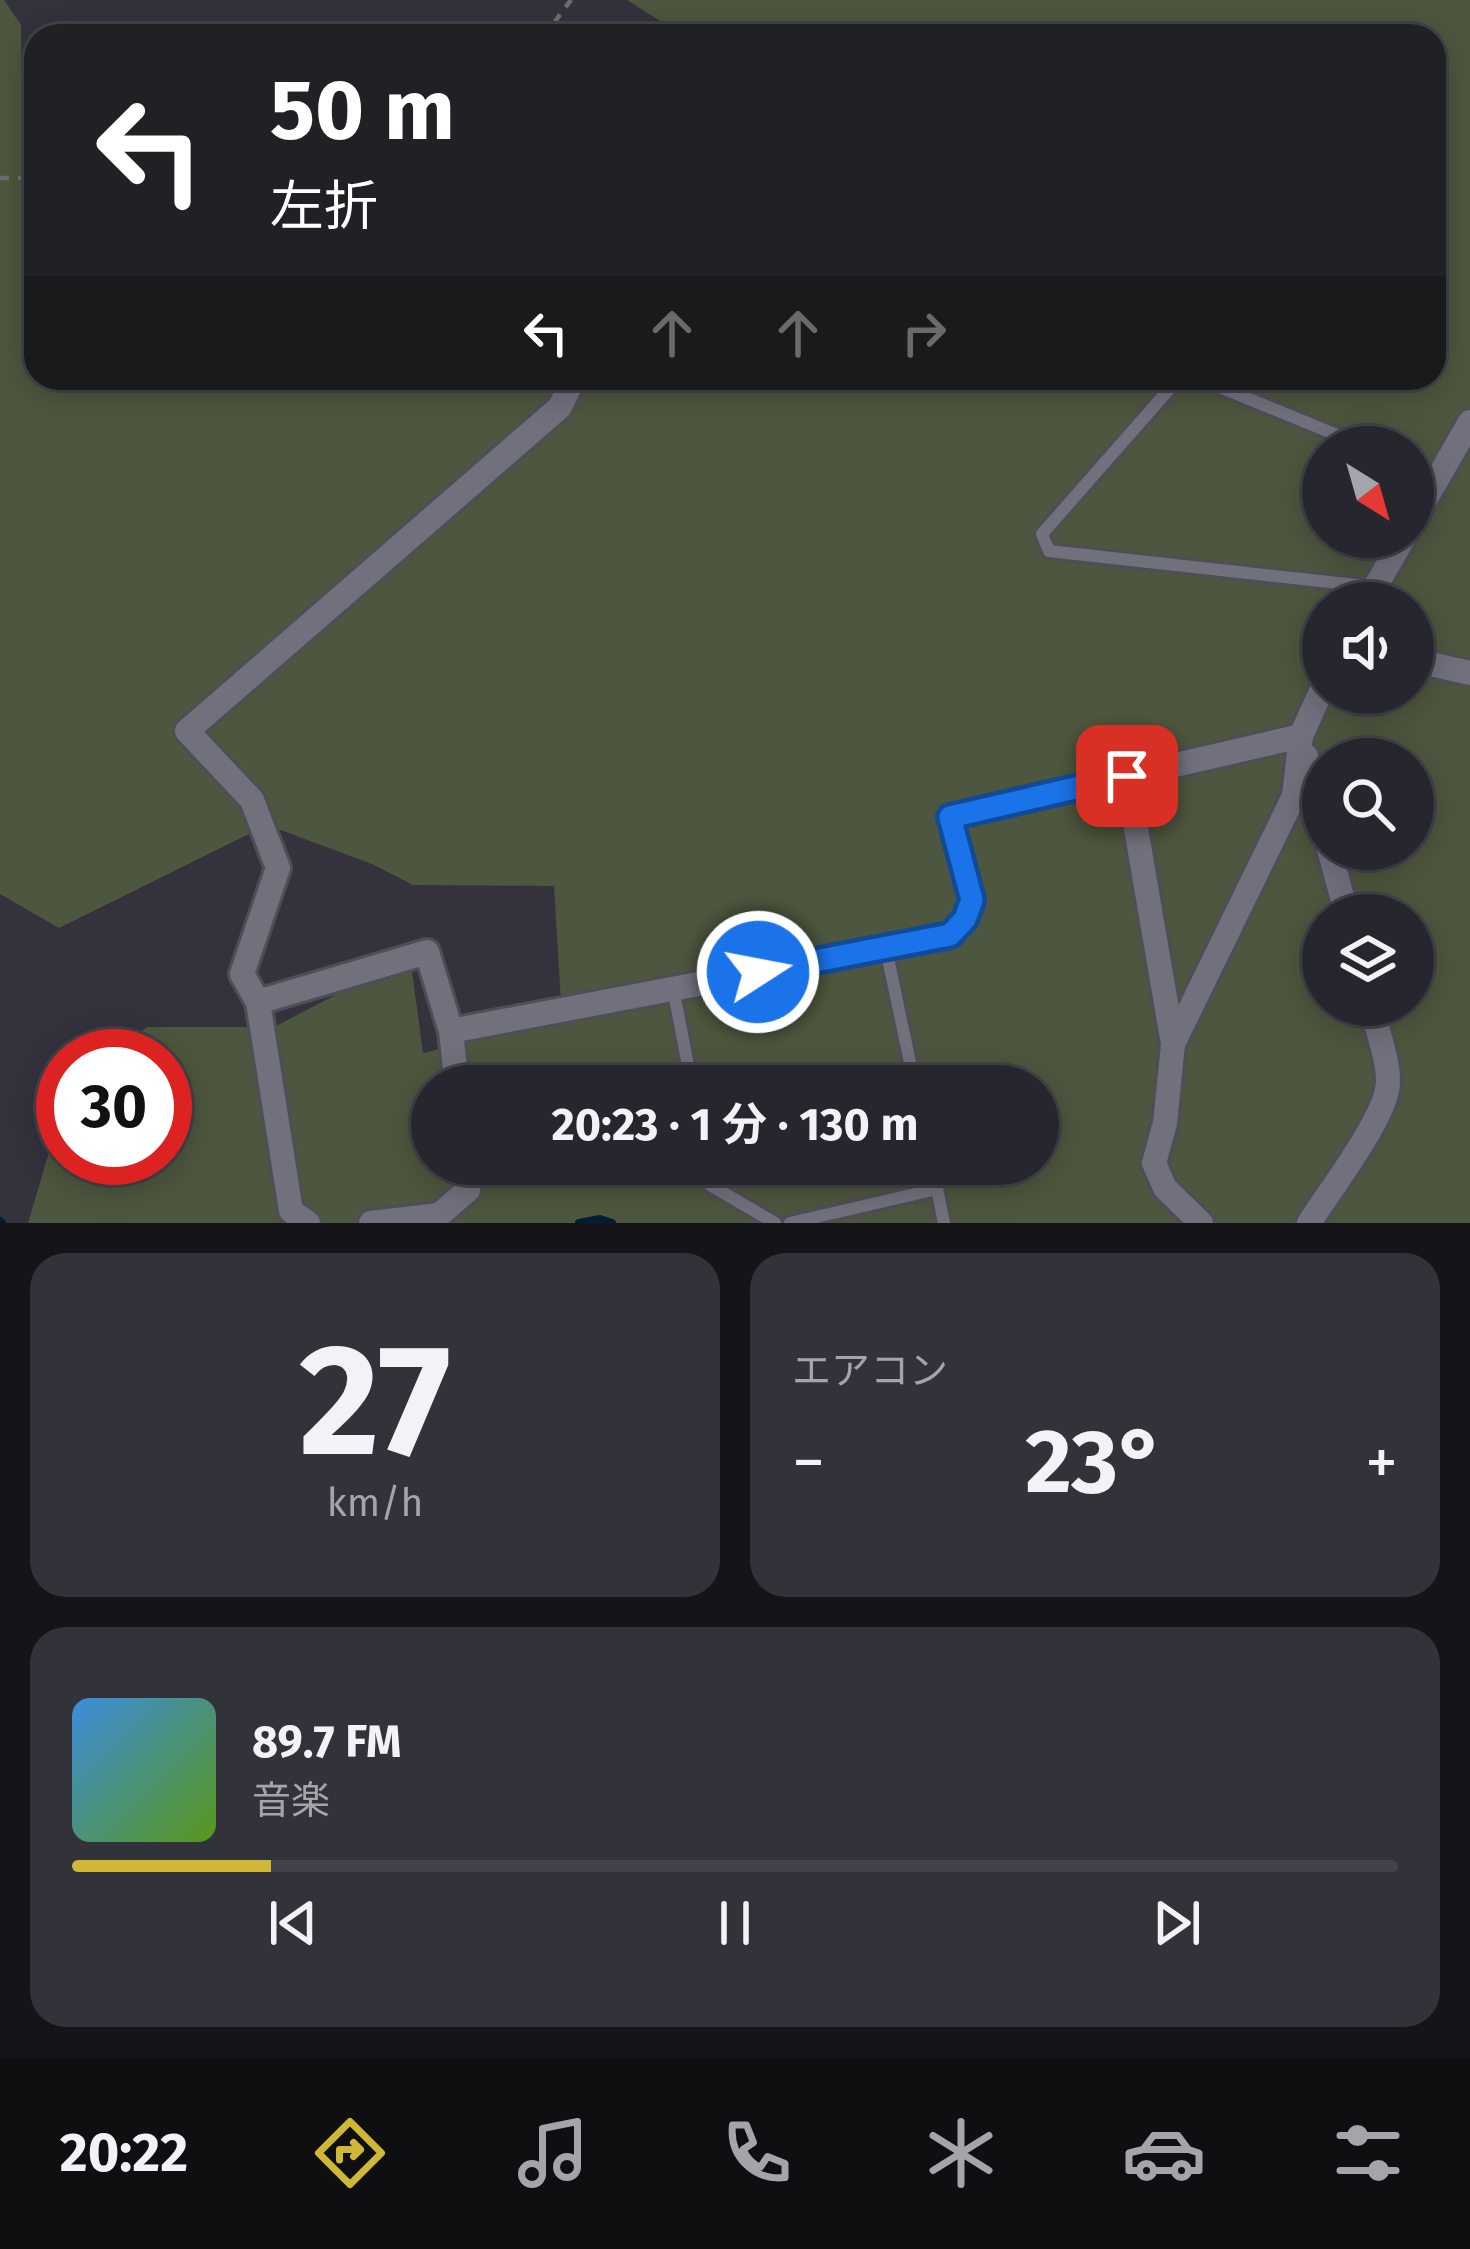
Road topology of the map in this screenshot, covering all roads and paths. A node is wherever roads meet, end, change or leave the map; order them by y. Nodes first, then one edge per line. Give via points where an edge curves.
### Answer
1 (568, 390) edge
2 (1168, 390) edge
3 (1227, 390) edge
4 (1470, 422) edge
5 (1315, 426) edge
6 (1434, 475) edge
7 (1438, 477) junction
8 (1434, 484) edge
9 (1302, 586) edge
10 (1434, 665) edge
11 (1470, 674) edge
12 (1310, 714) edge
13 (1300, 736) junction
14 (1302, 744) edge
15 (1127, 776) junction
16 (886, 948) junction
17 (673, 988) junction
18 (258, 1002) junction
19 (1376, 1026) edge
20 (451, 1031) junction
21 (1173, 1044) junction
22 (455, 1065) edge
23 (688, 1065) edge
24 (911, 1065) edge
25 (468, 1185) edge
26 (710, 1185) edge
27 (936, 1185) edge
28 (937, 1190) junction
29 (308, 1223) edge
30 (371, 1223) edge
31 (775, 1223) edge
32 (790, 1223) edge
33 (944, 1223) edge
34 (1201, 1223) edge
35 (1309, 1223) edge

1 - 18 street via 560,407 187,731 252,800 278,868 242,974
2 - 9 lane via 1042,534 1049,551
3 - 5 lane
4 - 7 street
6 - 7 lane
7 - 8 street
10 - 11 street
12 - 13 street
13 - 14 street
13 - 15 street
13 - 21 street via 1294,796
15 - 16 street via 950,817 972,900 965,919 950,935
15 - 21 street
16 - 17 street
16 - 24 lane
17 - 20 street
17 - 23 lane
18 - 20 street via 427,952
18 - 29 street via 291,1211
19 - 35 street via 1388,1088
20 - 22 street
21 - 34 street via 1154,1163 1165,1188
25 - 30 street via 439,1215
26 - 31 lane
27 - 28 lane
28 - 32 lane
28 - 33 lane

